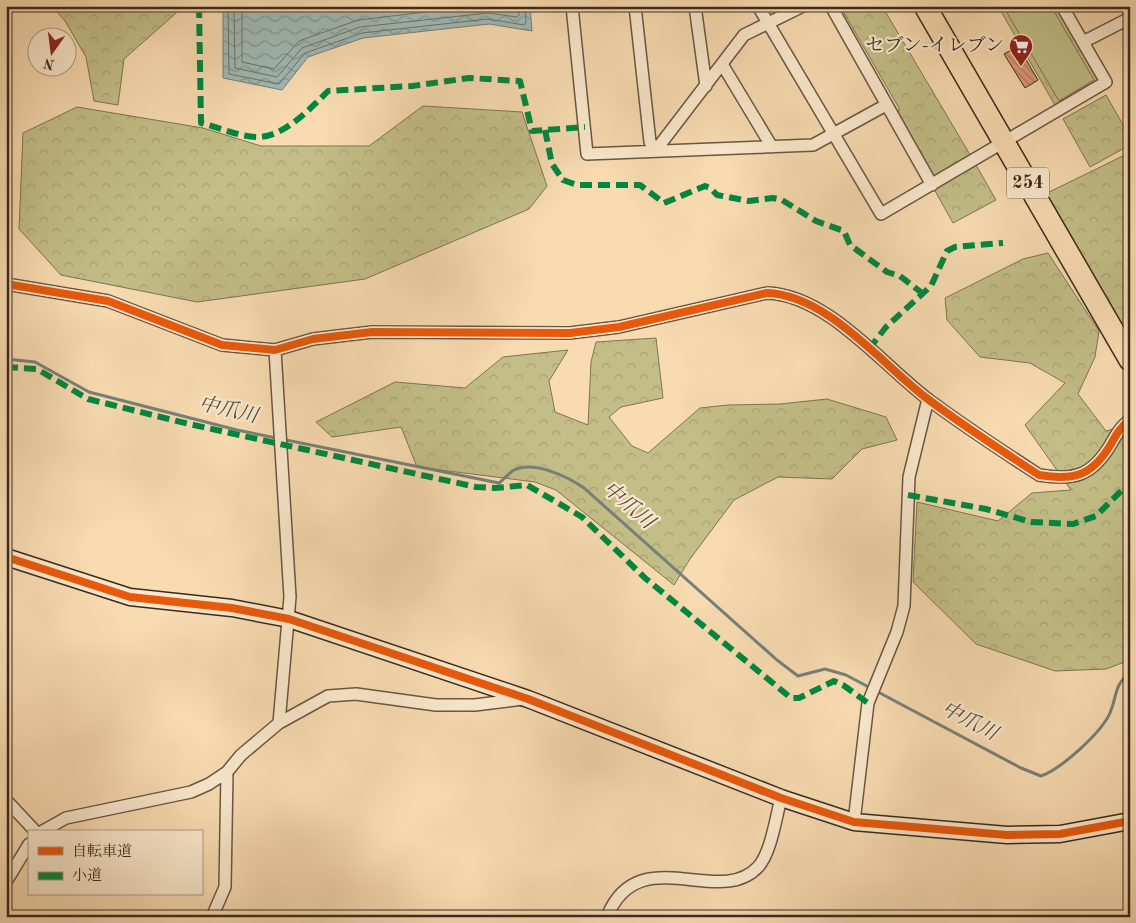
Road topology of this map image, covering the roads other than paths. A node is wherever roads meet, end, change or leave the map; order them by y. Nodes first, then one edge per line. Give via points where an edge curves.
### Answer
1 (572, 6) edge
2 (635, 6) edge
3 (695, 6) edge
4 (758, 6) edge
5 (803, 6) edge
6 (831, 6) edge
7 (925, 6) edge
8 (1062, 6) edge
9 (1130, 18) edge
10 (768, 24) junction
11 (1083, 42) junction
12 (722, 64) junction
13 (706, 86) junction
14 (886, 105) junction
15 (833, 136) junction
16 (1004, 144) junction
17 (772, 147) junction
18 (656, 150) junction
19 (932, 186) junction
20 (6, 284) edge
21 (276, 350) junction
22 (1130, 360) edge
23 (928, 399) junction
24 (1130, 420) edge
25 (6, 557) edge
26 (289, 619) junction
27 (528, 699) junction
28 (279, 722) junction
29 (227, 772) junction
30 (782, 798) junction
31 (6, 800) edge
32 (1130, 821) edge
33 (854, 822) junction
34 (34, 830) edge
35 (44, 830) edge
36 (28, 846) edge
37 (6, 882) edge
38 (212, 917) edge
39 (607, 917) edge

1 - 18 street via 587,154
2 - 18 street via 650,142
3 - 13 street
4 - 10 street
5 - 10 street
6 - 14 street
7 - 16 highway, 254
8 - 11 street
9 - 11 street
10 - 12 street via 744,35
10 - 15 street
11 - 16 street via 1106,82
12 - 13 street
12 - 17 street
13 - 18 street
14 - 15 street
14 - 19 street
15 - 17 street via 813,145
15 - 19 street via 881,214
16 - 19 street
16 - 22 highway, 254
17 - 18 street
20 - 21 street via 108,301 222,345
21 - 23 street via 313,339 372,332 570,334 619,327 768,293 784,293 816,308 841,326
21 - 26 street
23 - 24 street via 1039,475 1060,479 1073,478 1100,461 1118,432
23 - 33 street via 908,476 904,606 897,632 868,702
25 - 26 street via 130,597 232,608
26 - 27 street
26 - 28 street
27 - 28 street via 475,705 436,705 356,694 338,695 328,696
27 - 30 street
28 - 29 street
29 - 35 street via 191,792 66,818
29 - 38 street via 225,887
30 - 33 street
30 - 39 street via 767,851 760,866 748,876 702,882 678,876 640,881 618,898
31 - 34 street
32 - 33 street via 1060,834 1007,835
36 - 37 street

